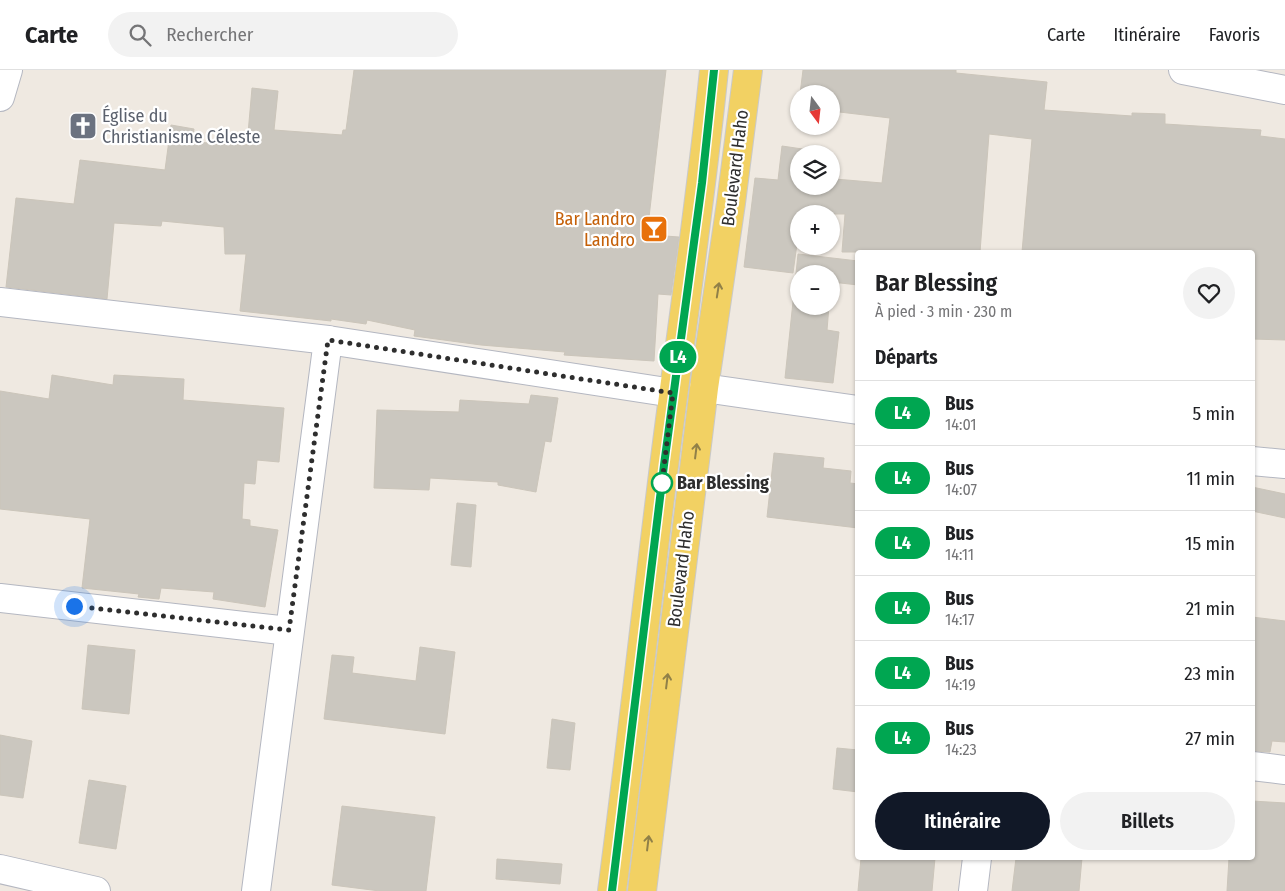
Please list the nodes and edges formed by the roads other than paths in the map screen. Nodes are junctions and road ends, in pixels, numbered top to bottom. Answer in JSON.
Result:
{"nodes":[{"id":1,"x":8,"y":70,"type":"edge"},
{"id":2,"x":714,"y":70,"type":"edge"},
{"id":3,"x":748,"y":70,"type":"edge"},
{"id":4,"x":1183,"y":70,"type":"edge"},
{"id":5,"x":1285,"y":90,"type":"edge"},
{"id":6,"x":0,"y":97,"type":"edge"},
{"id":7,"x":0,"y":302,"type":"edge"},
{"id":8,"x":328,"y":340,"type":"junction"},
{"id":9,"x":704,"y":388,"type":"junction"},
{"id":10,"x":673,"y":393,"type":"junction"},
{"id":11,"x":855,"y":410,"type":"edge"},
{"id":12,"x":1255,"y":461,"type":"edge"},
{"id":13,"x":1285,"y":464,"type":"edge"},
{"id":14,"x":0,"y":598,"type":"edge"},
{"id":15,"x":289,"y":630,"type":"junction"},
{"id":16,"x":1255,"y":766,"type":"edge"},
{"id":17,"x":1285,"y":770,"type":"edge"},
{"id":18,"x":977,"y":860,"type":"edge"},
{"id":19,"x":0,"y":869,"type":"edge"},
{"id":20,"x":96,"y":891,"type":"edge"},
{"id":21,"x":256,"y":891,"type":"edge"},
{"id":22,"x":612,"y":891,"type":"edge"},
{"id":23,"x":642,"y":891,"type":"edge"},
{"id":24,"x":973,"y":891,"type":"edge"}],
"edges":[{"from":1,"to":6,"type":"street"},
{"from":2,"to":10,"type":"main road","name":"Boulevard Haho"},
{"from":9,"to":3,"type":"main road","name":"Boulevard Haho","one_way":true},
{"from":4,"to":5,"type":"street"},
{"from":7,"to":8,"type":"street"},
{"from":8,"to":10,"type":"street"},
{"from":8,"to":15,"type":"street"},
{"from":9,"to":11,"type":"street"},
{"from":23,"to":9,"type":"main road","name":"Boulevard Haho","one_way":true},
{"from":10,"to":22,"type":"main road","name":"Boulevard Haho"},
{"from":12,"to":13,"type":"street"},
{"from":14,"to":15,"type":"street"},
{"from":15,"to":21,"type":"street"},
{"from":16,"to":17,"type":"street"},
{"from":18,"to":24,"type":"street"},
{"from":19,"to":20,"type":"street"}]}
